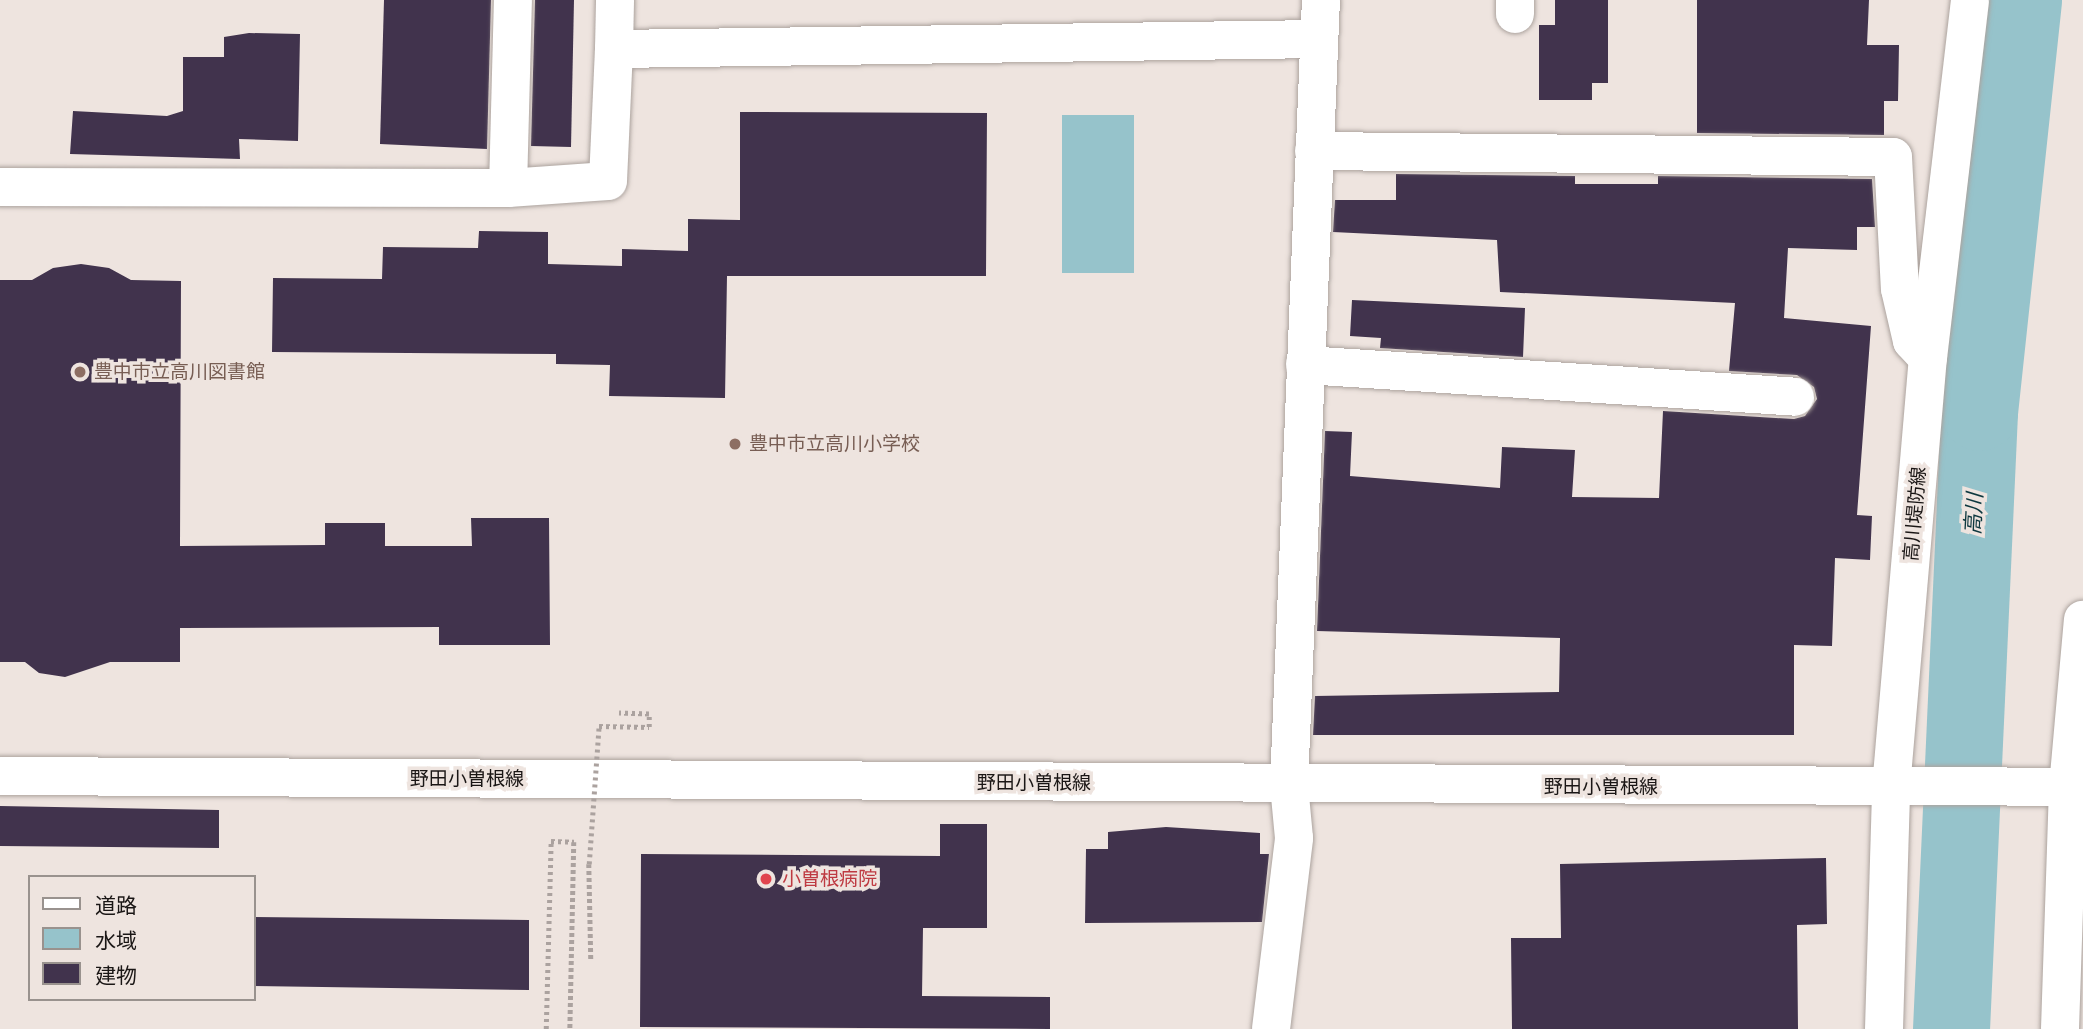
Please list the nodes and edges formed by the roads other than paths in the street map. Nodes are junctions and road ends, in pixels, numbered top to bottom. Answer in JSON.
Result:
{"nodes":[{"id":1,"x":513,"y":0,"type":"edge"},
{"id":2,"x":615,"y":0,"type":"edge"},
{"id":3,"x":1321,"y":0,"type":"edge"},
{"id":4,"x":1970,"y":0,"type":"edge"},
{"id":5,"x":1318,"y":40,"type":"junction"},
{"id":6,"x":614,"y":50,"type":"junction"},
{"id":7,"x":1314,"y":150,"type":"junction"},
{"id":8,"x":0,"y":187,"type":"edge"},
{"id":9,"x":508,"y":188,"type":"junction"},
{"id":10,"x":1928,"y":358,"type":"junction"},
{"id":11,"x":1305,"y":365,"type":"junction"},
{"id":12,"x":1795,"y":397,"type":"dead end"},
{"id":13,"x":2083,"y":620,"type":"edge"},
{"id":14,"x":0,"y":776,"type":"edge"},
{"id":15,"x":1289,"y":785,"type":"junction"},
{"id":16,"x":2076,"y":787,"type":"edge"},
{"id":17,"x":1891,"y":788,"type":"junction"},
{"id":18,"x":1270,"y":1029,"type":"edge"},
{"id":19,"x":1884,"y":1029,"type":"edge"},
{"id":20,"x":2060,"y":1029,"type":"edge"}],
"edges":[{"from":1,"to":9,"type":"street"},
{"from":2,"to":6,"type":"street"},
{"from":3,"to":5,"type":"street"},
{"from":4,"to":10,"type":"street","name":"高川堤防線"},
{"from":5,"to":6,"type":"street"},
{"from":5,"to":7,"type":"street"},
{"from":6,"to":9,"type":"street"},
{"from":7,"to":10,"type":"street"},
{"from":7,"to":11,"type":"street"},
{"from":8,"to":9,"type":"street"},
{"from":10,"to":17,"type":"street","name":"高川堤防線"},
{"from":11,"to":12,"type":"street"},
{"from":11,"to":15,"type":"street"},
{"from":13,"to":16,"type":"street"},
{"from":14,"to":15,"type":"street","name":"野田小曽根線"},
{"from":15,"to":17,"type":"street","name":"野田小曽根線"},
{"from":15,"to":18,"type":"street"},
{"from":16,"to":17,"type":"street","name":"野田小曽根線"},
{"from":16,"to":20,"type":"street"},
{"from":17,"to":19,"type":"street","name":"高川堤防線"}]}
